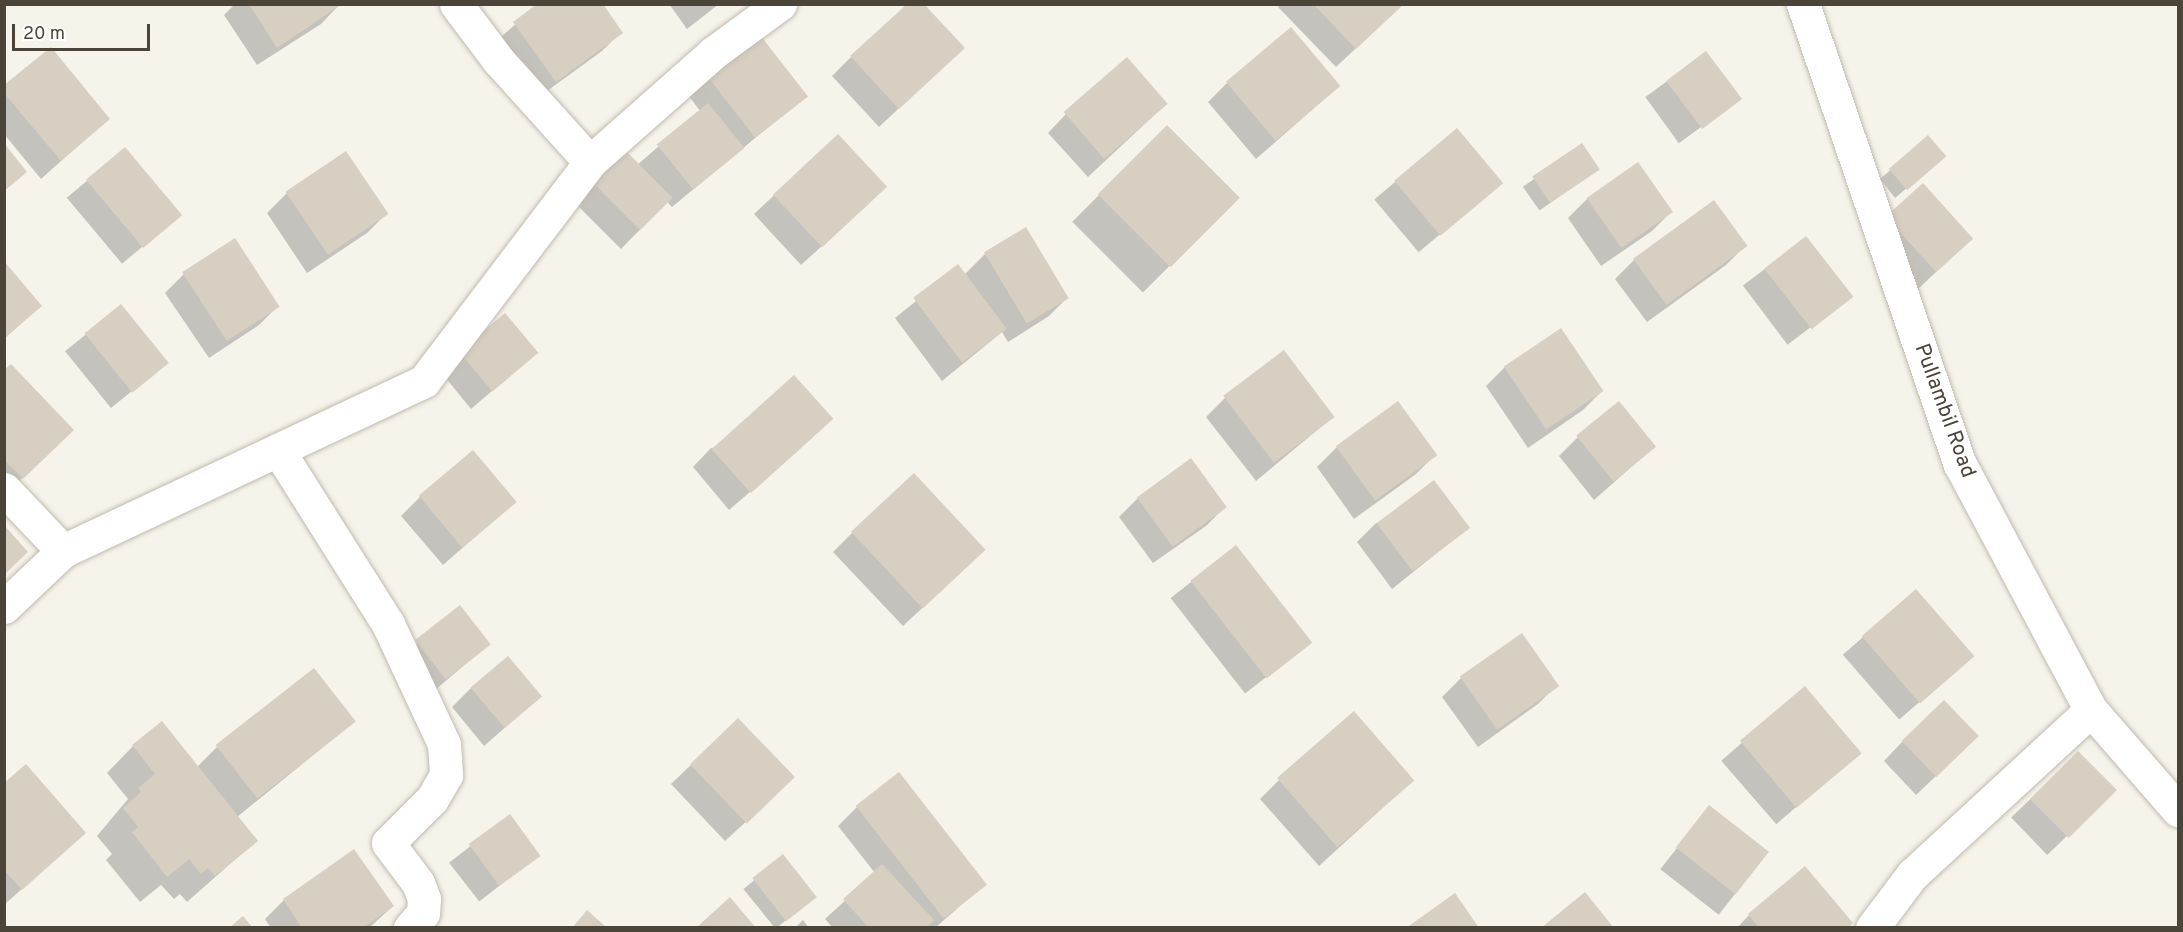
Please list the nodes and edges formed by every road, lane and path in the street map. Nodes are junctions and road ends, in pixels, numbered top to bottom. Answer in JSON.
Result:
{"nodes":[{"id":1,"x":456,"y":4,"type":"edge"},
{"id":2,"x":780,"y":4,"type":"edge"},
{"id":3,"x":1803,"y":4,"type":"edge"},
{"id":4,"x":591,"y":162,"type":"junction"},
{"id":5,"x":278,"y":450,"type":"junction"},
{"id":6,"x":4,"y":489,"type":"edge"},
{"id":7,"x":63,"y":550,"type":"junction"},
{"id":8,"x":4,"y":607,"type":"edge"},
{"id":9,"x":2091,"y":710,"type":"junction"},
{"id":10,"x":2178,"y":810,"type":"edge"},
{"id":11,"x":410,"y":927,"type":"edge"},
{"id":12,"x":1872,"y":927,"type":"edge"}],
"edges":[{"from":1,"to":4,"type":"street"},
{"from":2,"to":4,"type":"street"},
{"from":3,"to":9,"type":"street","name":"Pullambil Road"},
{"from":4,"to":5,"type":"street"},
{"from":5,"to":7,"type":"street"},
{"from":5,"to":11,"type":"street"},
{"from":6,"to":7,"type":"street"},
{"from":7,"to":8,"type":"street"},
{"from":9,"to":10,"type":"street","name":"Pullambil Road"},
{"from":9,"to":12,"type":"street"}]}
